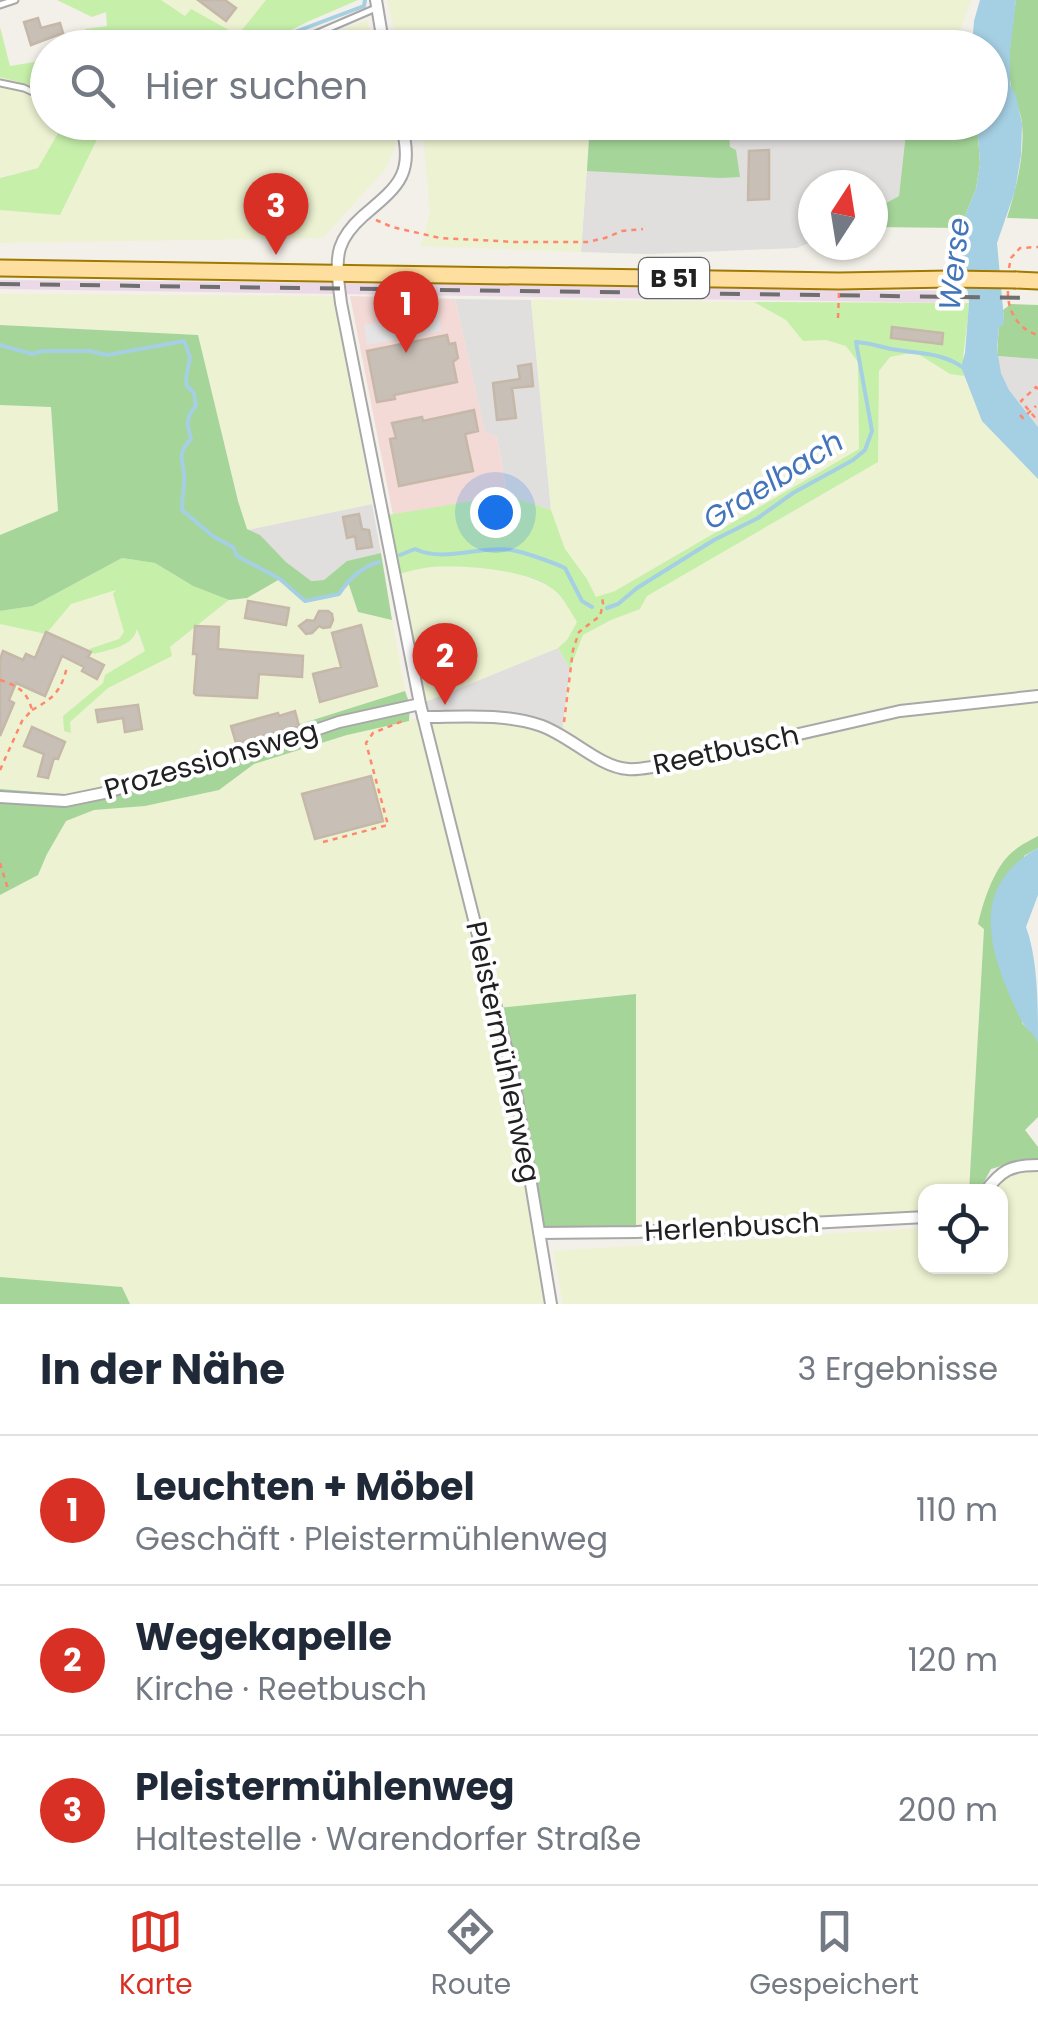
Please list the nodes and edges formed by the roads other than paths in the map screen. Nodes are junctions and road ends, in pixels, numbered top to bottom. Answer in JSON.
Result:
{"nodes":[{"id":1,"x":15,"y":0,"type":"edge"},
{"id":2,"x":376,"y":4,"type":"edge"},
{"id":3,"x":0,"y":5,"type":"edge"},
{"id":4,"x":321,"y":30,"type":"edge"},
{"id":5,"x":381,"y":30,"type":"edge"},
{"id":6,"x":0,"y":83,"type":"edge"},
{"id":7,"x":30,"y":91,"type":"edge"},
{"id":8,"x":404,"y":140,"type":"edge"},
{"id":9,"x":0,"y":268,"type":"edge"},
{"id":10,"x":338,"y":272,"type":"junction"},
{"id":11,"x":1038,"y":281,"type":"edge"},
{"id":12,"x":1038,"y":696,"type":"edge"},
{"id":13,"x":415,"y":704,"type":"junction"},
{"id":14,"x":423,"y":717,"type":"junction"},
{"id":15,"x":0,"y":797,"type":"edge"},
{"id":16,"x":1038,"y":1165,"type":"edge"},
{"id":17,"x":990,"y":1184,"type":"edge"},
{"id":18,"x":918,"y":1217,"type":"edge"},
{"id":19,"x":540,"y":1233,"type":"junction"},
{"id":20,"x":552,"y":1304,"type":"edge"}],
"edges":[{"from":1,"to":3,"type":"lane"},
{"from":2,"to":4,"type":"lane"},
{"from":2,"to":5,"type":"street"},
{"from":6,"to":7,"type":"lane"},
{"from":8,"to":10,"type":"street"},
{"from":9,"to":10,"type":"main road","number":"B 51"},
{"from":10,"to":11,"type":"main road","number":"B 51","bridge":true},
{"from":10,"to":13,"type":"street","name":"Pleistermühlenweg"},
{"from":12,"to":14,"type":"street","name":"Reetbusch"},
{"from":13,"to":14,"type":"street","name":"Pleistermühlenweg"},
{"from":13,"to":15,"type":"street","name":"Prozessionsweg"},
{"from":14,"to":19,"type":"street","name":"Pleistermühlenweg"},
{"from":16,"to":17,"type":"street"},
{"from":18,"to":19,"type":"street","name":"Herlenbusch"},
{"from":19,"to":20,"type":"street","name":"Pleistermühlenweg"}]}
